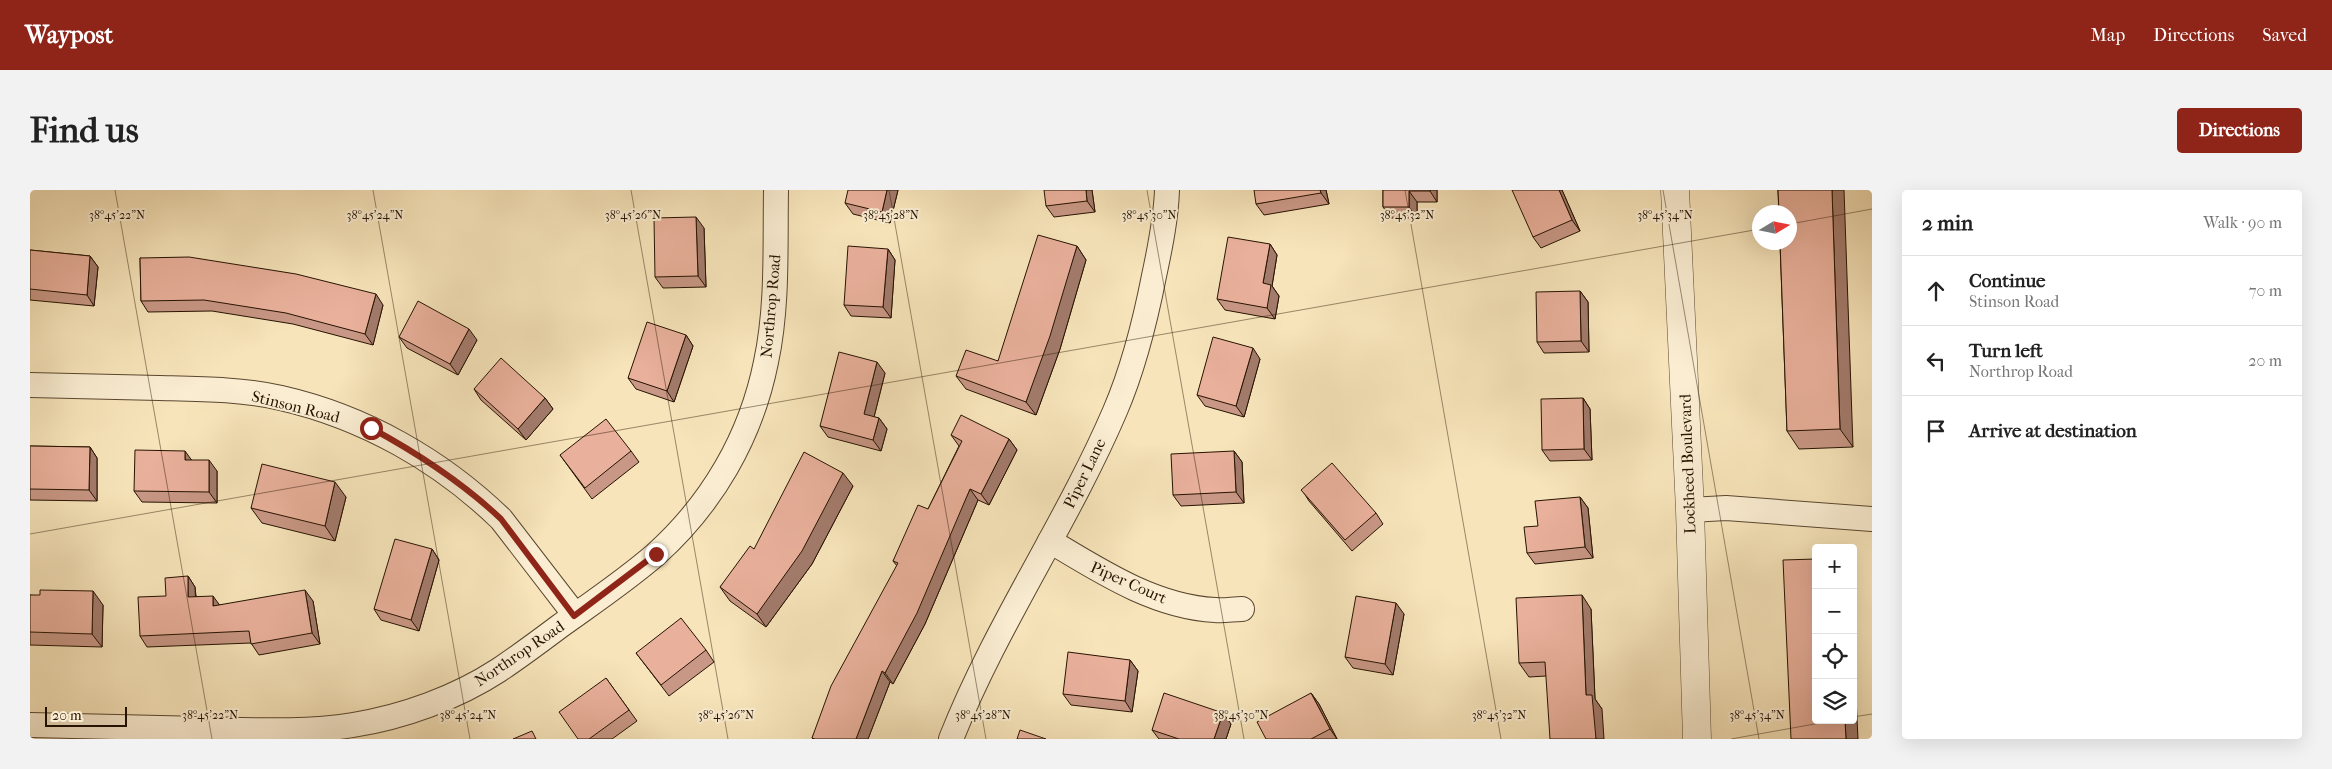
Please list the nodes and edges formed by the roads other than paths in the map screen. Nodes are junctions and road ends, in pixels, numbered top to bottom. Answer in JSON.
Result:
{"nodes":[{"id":1,"x":776,"y":190,"type":"edge"},
{"id":2,"x":1167,"y":190,"type":"edge"},
{"id":3,"x":1676,"y":190,"type":"edge"},
{"id":4,"x":30,"y":385,"type":"edge"},
{"id":5,"x":1690,"y":510,"type":"junction"},
{"id":6,"x":1872,"y":519,"type":"edge"},
{"id":7,"x":1050,"y":541,"type":"junction"},
{"id":8,"x":1242,"y":609,"type":"dead end"},
{"id":9,"x":574,"y":616,"type":"junction"},
{"id":10,"x":30,"y":725,"type":"edge"},
{"id":11,"x":950,"y":739,"type":"edge"},
{"id":12,"x":1696,"y":739,"type":"edge"}],
"edges":[{"from":1,"to":9,"type":"street","name":"Northrop Road"},
{"from":2,"to":7,"type":"street","name":"Piper Lane"},
{"from":3,"to":5,"type":"street","name":"Lockheed Boulevard"},
{"from":4,"to":9,"type":"street","name":"Stinson Road"},
{"from":5,"to":6,"type":"street"},
{"from":5,"to":12,"type":"street","name":"Lockheed Boulevard"},
{"from":7,"to":8,"type":"street","name":"Piper Court"},
{"from":7,"to":11,"type":"street","name":"Piper Lane"},
{"from":9,"to":10,"type":"street","name":"Northrop Road"}]}
